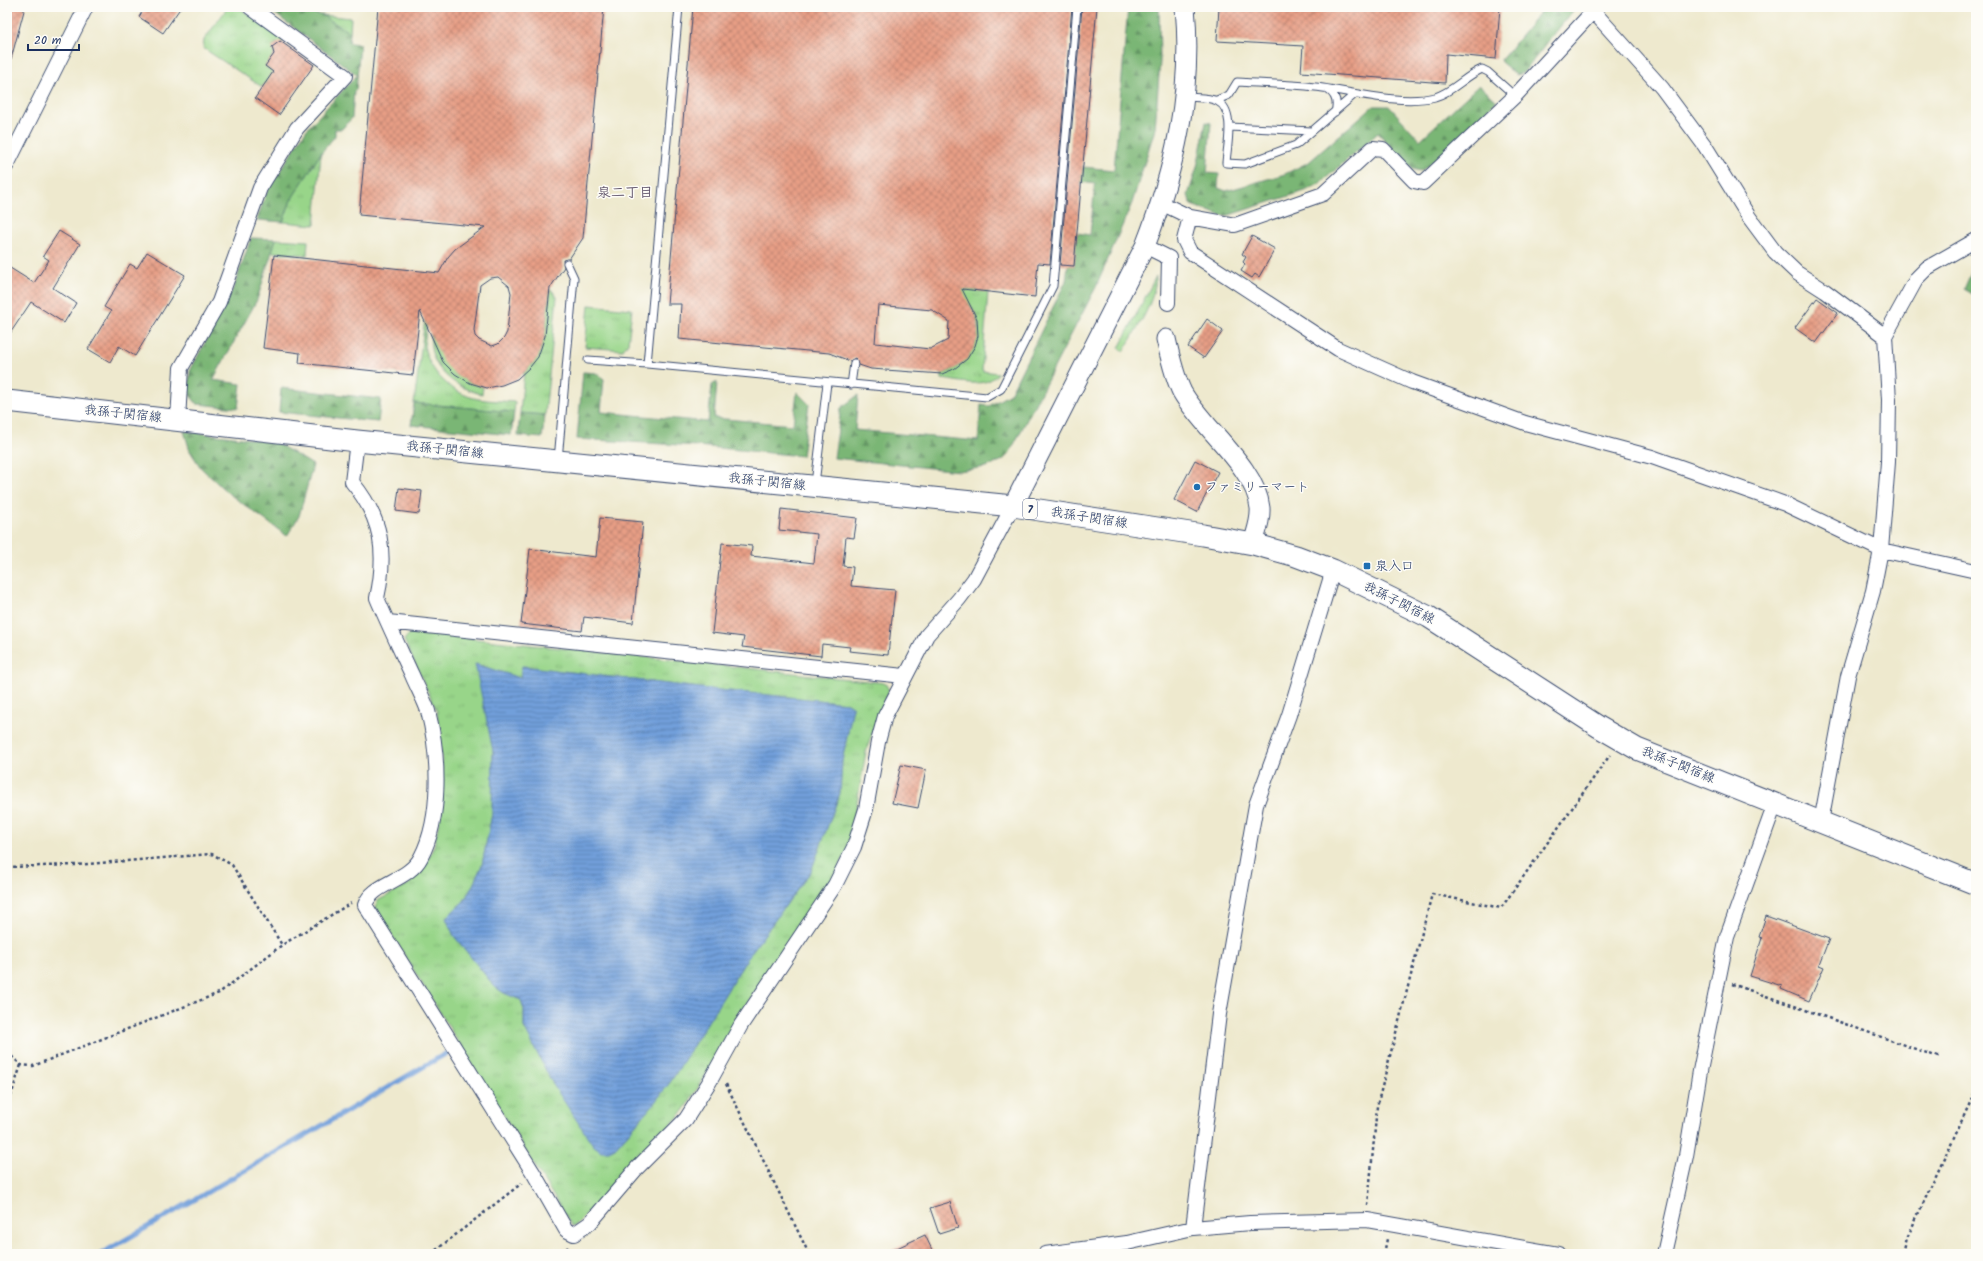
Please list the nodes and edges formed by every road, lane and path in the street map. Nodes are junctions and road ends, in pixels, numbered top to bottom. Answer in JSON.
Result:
{"nodes":[{"id":1,"x":86,"y":7,"type":"edge"},
{"id":2,"x":250,"y":7,"type":"edge"},
{"id":3,"x":679,"y":7,"type":"edge"},
{"id":4,"x":1077,"y":7,"type":"edge"},
{"id":5,"x":1185,"y":7,"type":"edge"},
{"id":6,"x":1594,"y":8,"type":"edge"},
{"id":7,"x":1328,"y":89,"type":"junction"},
{"id":8,"x":1355,"y":94,"type":"junction"},
{"id":9,"x":1515,"y":96,"type":"junction"},
{"id":10,"x":1184,"y":97,"type":"junction"},
{"id":11,"x":1217,"y":100,"type":"junction"},
{"id":12,"x":1334,"y":112,"type":"junction"},
{"id":13,"x":1229,"y":127,"type":"junction"},
{"id":14,"x":1312,"y":131,"type":"junction"},
{"id":15,"x":7,"y":165,"type":"edge"},
{"id":16,"x":1162,"y":203,"type":"junction"},
{"id":17,"x":1190,"y":217,"type":"junction"},
{"id":18,"x":1976,"y":240,"type":"edge"},
{"id":19,"x":1145,"y":246,"type":"junction"},
{"id":20,"x":567,"y":263,"type":"dead end"},
{"id":21,"x":1168,"y":303,"type":"dead end"},
{"id":22,"x":1885,"y":336,"type":"junction"},
{"id":23,"x":1166,"y":339,"type":"dead end"},
{"id":24,"x":588,"y":360,"type":"dead end"},
{"id":25,"x":854,"y":363,"type":"dead end"},
{"id":26,"x":647,"y":364,"type":"junction"},
{"id":27,"x":827,"y":383,"type":"junction"},
{"id":28,"x":851,"y":385,"type":"junction"},
{"id":29,"x":7,"y":401,"type":"edge"},
{"id":30,"x":178,"y":420,"type":"junction"},
{"id":31,"x":357,"y":441,"type":"junction"},
{"id":32,"x":558,"y":462,"type":"junction"},
{"id":33,"x":815,"y":487,"type":"junction"},
{"id":34,"x":1013,"y":506,"type":"junction"},
{"id":35,"x":1253,"y":544,"type":"junction"},
{"id":36,"x":1881,"y":550,"type":"junction"},
{"id":37,"x":1332,"y":570,"type":"junction"},
{"id":38,"x":1976,"y":571,"type":"edge"},
{"id":39,"x":388,"y":622,"type":"junction"},
{"id":40,"x":904,"y":676,"type":"junction"},
{"id":41,"x":1621,"y":740,"type":"junction"},
{"id":42,"x":1775,"y":804,"type":"junction"},
{"id":43,"x":1820,"y":822,"type":"junction"},
{"id":44,"x":7,"y":867,"type":"edge"},
{"id":45,"x":1976,"y":884,"type":"edge"},
{"id":46,"x":367,"y":900,"type":"junction"},
{"id":47,"x":282,"y":945,"type":"junction"},
{"id":48,"x":1718,"y":979,"type":"junction"},
{"id":49,"x":7,"y":1052,"type":"edge"},
{"id":50,"x":1940,"y":1058,"type":"dead end"},
{"id":51,"x":21,"y":1065,"type":"junction"},
{"id":52,"x":718,"y":1067,"type":"junction"},
{"id":53,"x":1976,"y":1090,"type":"edge"},
{"id":54,"x":7,"y":1108,"type":"edge"},
{"id":55,"x":534,"y":1174,"type":"junction"},
{"id":56,"x":1367,"y":1220,"type":"junction"},
{"id":57,"x":1193,"y":1228,"type":"junction"},
{"id":58,"x":430,"y":1254,"type":"edge"},
{"id":59,"x":809,"y":1254,"type":"edge"},
{"id":60,"x":1044,"y":1254,"type":"edge"},
{"id":61,"x":1558,"y":1254,"type":"edge"},
{"id":62,"x":1664,"y":1254,"type":"edge"},
{"id":63,"x":1903,"y":1254,"type":"edge"}],
"edges":[{"from":1,"to":15,"type":"street"},
{"from":2,"to":30,"type":"street"},
{"from":3,"to":26,"type":"lane"},
{"from":4,"to":28,"type":"lane"},
{"from":5,"to":10,"type":"street"},
{"from":6,"to":9,"type":"street"},
{"from":6,"to":22,"type":"street"},
{"from":7,"to":8,"type":"lane"},
{"from":7,"to":11,"type":"lane"},
{"from":7,"to":12,"type":"lane"},
{"from":8,"to":9,"type":"lane"},
{"from":8,"to":12,"type":"lane"},
{"from":9,"to":17,"type":"street"},
{"from":10,"to":11,"type":"lane"},
{"from":10,"to":16,"type":"street"},
{"from":11,"to":13,"type":"lane"},
{"from":12,"to":14,"type":"lane"},
{"from":13,"to":14,"type":"lane"},
{"from":13,"to":14,"type":"lane"},
{"from":16,"to":17,"type":"street"},
{"from":16,"to":19,"type":"street"},
{"from":17,"to":36,"type":"street"},
{"from":18,"to":22,"type":"street"},
{"from":19,"to":21,"type":"street"},
{"from":19,"to":34,"type":"street"},
{"from":20,"to":32,"type":"lane"},
{"from":22,"to":36,"type":"street"},
{"from":23,"to":35,"type":"street"},
{"from":24,"to":26,"type":"lane"},
{"from":25,"to":28,"type":"lane"},
{"from":26,"to":27,"type":"lane"},
{"from":27,"to":28,"type":"lane"},
{"from":27,"to":33,"type":"lane"},
{"from":29,"to":30,"type":"main road","name":"我孫子関宿線","number":"7"},
{"from":30,"to":31,"type":"main road","name":"我孫子関宿線","number":"7"},
{"from":31,"to":32,"type":"main road","name":"我孫子関宿線","number":"7"},
{"from":31,"to":39,"type":"street"},
{"from":32,"to":33,"type":"main road","name":"我孫子関宿線","number":"7"},
{"from":33,"to":34,"type":"main road","name":"我孫子関宿線","number":"7"},
{"from":34,"to":35,"type":"main road","name":"我孫子関宿線","number":"7"},
{"from":34,"to":40,"type":"street"},
{"from":35,"to":37,"type":"main road","name":"我孫子関宿線","number":"7"},
{"from":36,"to":38,"type":"street"},
{"from":36,"to":43,"type":"street"},
{"from":37,"to":41,"type":"main road","name":"我孫子関宿線","number":"7"},
{"from":37,"to":57,"type":"street"},
{"from":39,"to":40,"type":"street"},
{"from":39,"to":46,"type":"street"},
{"from":40,"to":52,"type":"street"},
{"from":41,"to":42,"type":"main road","name":"我孫子関宿線","number":"7"},
{"from":41,"to":56,"type":"path"},
{"from":42,"to":43,"type":"main road","name":"我孫子関宿線","number":"7"},
{"from":42,"to":48,"type":"street"},
{"from":43,"to":45,"type":"main road","name":"我孫子関宿線","number":"7"},
{"from":44,"to":47,"type":"path"},
{"from":46,"to":47,"type":"path"},
{"from":46,"to":55,"type":"street"},
{"from":47,"to":51,"type":"path"},
{"from":48,"to":50,"type":"path"},
{"from":48,"to":62,"type":"street"},
{"from":49,"to":51,"type":"path"},
{"from":51,"to":54,"type":"path"},
{"from":52,"to":55,"type":"street"},
{"from":52,"to":59,"type":"path"},
{"from":53,"to":63,"type":"path"},
{"from":55,"to":58,"type":"path"},
{"from":56,"to":57,"type":"street"},
{"from":56,"to":61,"type":"street"},
{"from":57,"to":60,"type":"street"}]}
